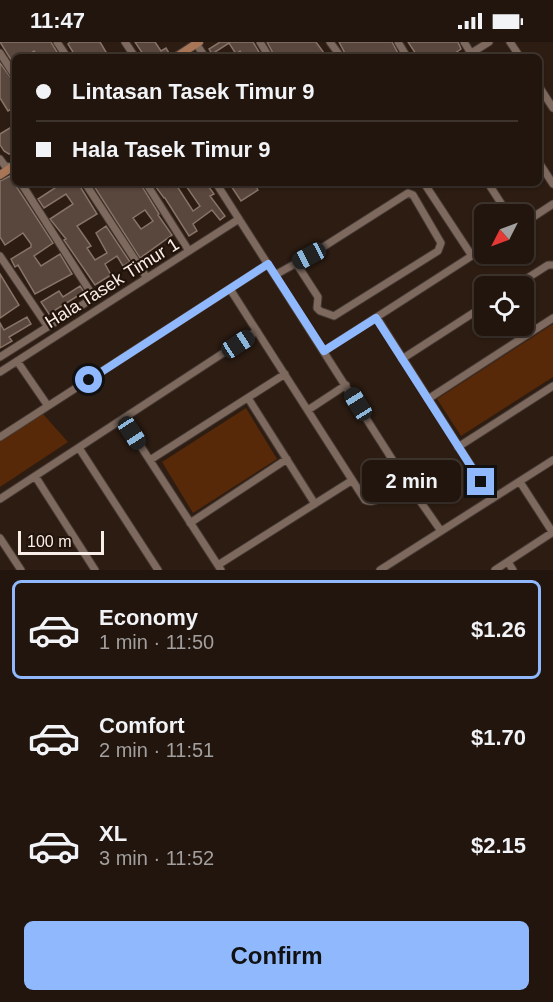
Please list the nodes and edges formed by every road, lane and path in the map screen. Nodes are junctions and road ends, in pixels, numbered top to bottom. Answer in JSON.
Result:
{"nodes":[{"id":1,"x":489,"y":42,"type":"edge"},
{"id":2,"x":199,"y":43,"type":"edge"},
{"id":3,"x":0,"y":53,"type":"edge"},
{"id":4,"x":181,"y":54,"type":"edge"},
{"id":5,"x":186,"y":54,"type":"edge"},
{"id":6,"x":473,"y":54,"type":"edge"},
{"id":7,"x":12,"y":71,"type":"edge"},
{"id":8,"x":542,"y":91,"type":"edge"},
{"id":9,"x":553,"y":108,"type":"edge"},
{"id":10,"x":542,"y":167,"type":"edge"},
{"id":11,"x":553,"y":184,"type":"edge"},
{"id":12,"x":23,"y":186,"type":"edge"},
{"id":13,"x":87,"y":186,"type":"edge"},
{"id":14,"x":148,"y":186,"type":"edge"},
{"id":15,"x":218,"y":186,"type":"edge"},
{"id":16,"x":426,"y":186,"type":"edge"},
{"id":17,"x":490,"y":186,"type":"edge"},
{"id":18,"x":502,"y":204,"type":"edge"},
{"id":19,"x":553,"y":204,"type":"edge"},
{"id":20,"x":534,"y":216,"type":"edge"},
{"id":21,"x":239,"y":219,"type":"junction"},
{"id":22,"x":189,"y":251,"type":"junction"},
{"id":23,"x":0,"y":256,"type":"edge"},
{"id":24,"x":472,"y":256,"type":"joint"},
{"id":25,"x":296,"y":263,"type":"junction"},
{"id":26,"x":268,"y":264,"type":"junction"},
{"id":27,"x":553,"y":265,"type":"edge"},
{"id":28,"x":275,"y":275,"type":"junction"},
{"id":29,"x":531,"y":276,"type":"edge"},
{"id":30,"x":147,"y":278,"type":"junction"},
{"id":31,"x":230,"y":289,"type":"junction"},
{"id":32,"x":474,"y":312,"type":"edge"},
{"id":33,"x":376,"y":318,"type":"junction"},
{"id":34,"x":553,"y":318,"type":"edge"},
{"id":35,"x":48,"y":327,"type":"junction"},
{"id":36,"x":257,"y":331,"type":"junction"},
{"id":37,"x":324,"y":351,"type":"junction"},
{"id":38,"x":0,"y":357,"type":"edge"},
{"id":39,"x":402,"y":359,"type":"junction"},
{"id":40,"x":17,"y":361,"type":"junction"},
{"id":41,"x":0,"y":372,"type":"edge"},
{"id":42,"x":285,"y":374,"type":"junction"},
{"id":43,"x":346,"y":385,"type":"junction"},
{"id":44,"x":553,"y":386,"type":"edge"},
{"id":45,"x":248,"y":398,"type":"junction"},
{"id":46,"x":428,"y":399,"type":"junction"},
{"id":47,"x":48,"y":406,"type":"junction"},
{"id":48,"x":308,"y":410,"type":"junction"},
{"id":49,"x":123,"y":419,"type":"junction"},
{"id":50,"x":0,"y":437,"type":"edge"},
{"id":51,"x":458,"y":447,"type":"junction"},
{"id":52,"x":79,"y":448,"type":"junction"},
{"id":53,"x":287,"y":459,"type":"junction"},
{"id":54,"x":150,"y":460,"type":"junction"},
{"id":55,"x":553,"y":460,"type":"edge"},
{"id":56,"x":35,"y":476,"type":"junction"},
{"id":57,"x":406,"y":481,"type":"junction"},
{"id":58,"x":351,"y":482,"type":"junction"},
{"id":59,"x":520,"y":482,"type":"junction"},
{"id":60,"x":0,"y":499,"type":"edge"},
{"id":61,"x":492,"y":499,"type":"junction"},
{"id":62,"x":315,"y":504,"type":"junction"},
{"id":63,"x":190,"y":523,"type":"junction"},
{"id":64,"x":441,"y":531,"type":"junction"},
{"id":65,"x":553,"y":532,"type":"edge"},
{"id":66,"x":0,"y":538,"type":"edge"},
{"id":67,"x":508,"y":562,"type":"junction"},
{"id":68,"x":219,"y":568,"type":"edge"},
{"id":69,"x":21,"y":570,"type":"edge"},
{"id":70,"x":95,"y":570,"type":"edge"},
{"id":71,"x":158,"y":570,"type":"edge"},
{"id":72,"x":380,"y":570,"type":"edge"},
{"id":73,"x":495,"y":570,"type":"edge"},
{"id":74,"x":513,"y":570,"type":"edge"}],
"edges":[{"from":1,"to":6,"type":"street"},
{"from":2,"to":4,"type":"main road"},
{"from":2,"to":5,"type":"main road"},
{"from":3,"to":7,"type":"street"},
{"from":8,"to":9,"type":"street"},
{"from":10,"to":11,"type":"street"},
{"from":12,"to":35,"type":"street"},
{"from":13,"to":30,"type":"street"},
{"from":14,"to":22,"type":"street"},
{"from":15,"to":21,"type":"street"},
{"from":16,"to":24,"type":"street"},
{"from":17,"to":18,"type":"street"},
{"from":19,"to":20,"type":"street"},
{"from":21,"to":22,"type":"street","name":"Hala Tasek Timur 1"},
{"from":21,"to":26,"type":"street"},
{"from":22,"to":30,"type":"street","name":"Hala Tasek Timur 1"},
{"from":23,"to":35,"type":"street"},
{"from":24,"to":33,"type":"street"},
{"from":25,"to":25,"type":"street"},
{"from":25,"to":28,"type":"street"},
{"from":26,"to":28,"type":"street"},
{"from":26,"to":31,"type":"street"},
{"from":27,"to":29,"type":"street"},
{"from":28,"to":37,"type":"street"},
{"from":30,"to":40,"type":"street","name":"Hala Tasek Timur 1"},
{"from":31,"to":36,"type":"street"},
{"from":31,"to":47,"type":"street"},
{"from":32,"to":39,"type":"street"},
{"from":33,"to":37,"type":"street"},
{"from":33,"to":39,"type":"street"},
{"from":34,"to":46,"type":"street"},
{"from":35,"to":38,"type":"street"},
{"from":36,"to":42,"type":"street"},
{"from":36,"to":49,"type":"street"},
{"from":37,"to":43,"type":"street"},
{"from":39,"to":46,"type":"street"},
{"from":40,"to":41,"type":"street","name":"Hala Tasek Timur 1"},
{"from":40,"to":47,"type":"street"},
{"from":42,"to":45,"type":"street"},
{"from":42,"to":48,"type":"street"},
{"from":43,"to":48,"type":"street"},
{"from":43,"to":57,"type":"street"},
{"from":44,"to":51,"type":"street"},
{"from":45,"to":53,"type":"street"},
{"from":45,"to":54,"type":"street"},
{"from":46,"to":51,"type":"street"},
{"from":47,"to":50,"type":"street"},
{"from":48,"to":58,"type":"street"},
{"from":49,"to":52,"type":"street"},
{"from":49,"to":54,"type":"street"},
{"from":51,"to":61,"type":"street"},
{"from":52,"to":56,"type":"street"},
{"from":52,"to":71,"type":"street"},
{"from":53,"to":62,"type":"street"},
{"from":53,"to":63,"type":"street"},
{"from":54,"to":63,"type":"street"},
{"from":55,"to":59,"type":"street"},
{"from":56,"to":60,"type":"street"},
{"from":56,"to":70,"type":"street"},
{"from":57,"to":58,"type":"street"},
{"from":57,"to":64,"type":"street"},
{"from":58,"to":62,"type":"street"},
{"from":59,"to":61,"type":"street"},
{"from":59,"to":65,"type":"street"},
{"from":61,"to":64,"type":"street"},
{"from":62,"to":68,"type":"street"},
{"from":63,"to":68,"type":"street"},
{"from":64,"to":72,"type":"street"},
{"from":65,"to":67,"type":"street"},
{"from":66,"to":69,"type":"street"},
{"from":67,"to":73,"type":"street"},
{"from":67,"to":74,"type":"street"}]}
